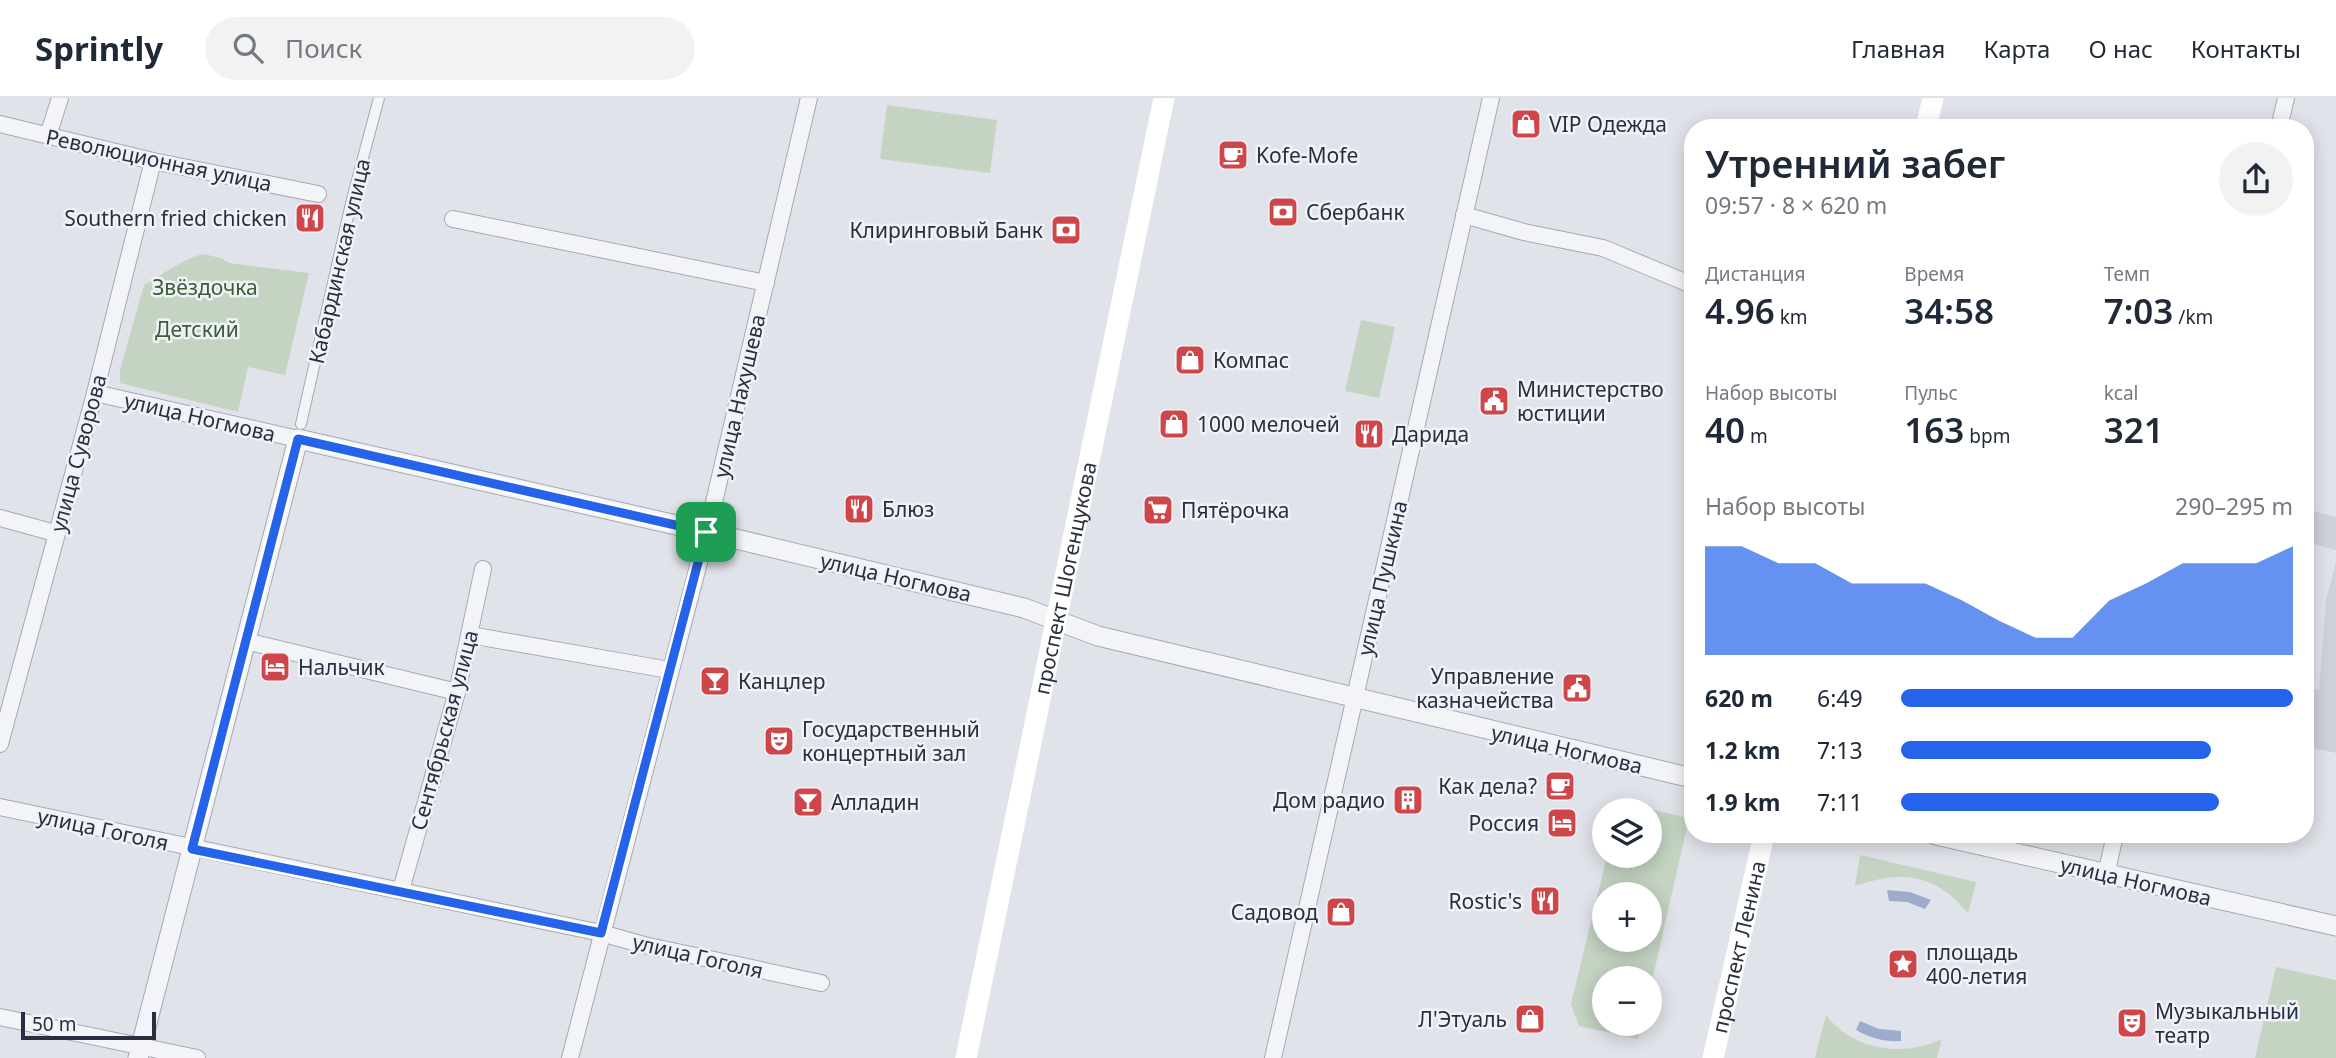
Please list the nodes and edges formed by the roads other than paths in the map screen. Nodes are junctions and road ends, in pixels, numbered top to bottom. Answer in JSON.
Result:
{"nodes":[{"id":1,"x":60,"y":98,"type":"edge"},
{"id":2,"x":379,"y":98,"type":"edge"},
{"id":3,"x":1164,"y":98,"type":"edge"},
{"id":4,"x":1491,"y":98,"type":"edge"},
{"id":5,"x":1933,"y":98,"type":"edge"},
{"id":6,"x":804,"y":99,"type":"edge"},
{"id":7,"x":2284,"y":99,"type":"edge"},
{"id":8,"x":1928,"y":119,"type":"edge"},
{"id":9,"x":2281,"y":119,"type":"edge"},
{"id":10,"x":0,"y":124,"type":"edge"},
{"id":11,"x":48,"y":136,"type":"junction"},
{"id":12,"x":153,"y":161,"type":"junction"},
{"id":13,"x":318,"y":194,"type":"dead end"},
{"id":14,"x":1464,"y":215,"type":"junction"},
{"id":15,"x":453,"y":219,"type":"dead end"},
{"id":16,"x":1684,"y":282,"type":"edge"},
{"id":17,"x":766,"y":284,"type":"junction"},
{"id":18,"x":94,"y":393,"type":"junction"},
{"id":19,"x":299,"y":432,"type":"junction"},
{"id":20,"x":0,"y":518,"type":"edge"},
{"id":21,"x":706,"y":532,"type":"junction"},
{"id":22,"x":55,"y":533,"type":"junction"},
{"id":23,"x":482,"y":569,"type":"dead end"},
{"id":24,"x":1057,"y":620,"type":"junction"},
{"id":25,"x":470,"y":635,"type":"junction"},
{"id":26,"x":246,"y":641,"type":"junction"},
{"id":27,"x":669,"y":670,"type":"junction"},
{"id":28,"x":457,"y":692,"type":"junction"},
{"id":29,"x":1354,"y":699,"type":"junction"},
{"id":30,"x":0,"y":744,"type":"edge"},
{"id":31,"x":1684,"y":776,"type":"edge"},
{"id":32,"x":0,"y":807,"type":"edge"},
{"id":33,"x":1762,"y":843,"type":"edge"},
{"id":34,"x":1970,"y":843,"type":"edge"},
{"id":35,"x":2113,"y":843,"type":"edge"},
{"id":36,"x":192,"y":849,"type":"junction"},
{"id":37,"x":2106,"y":875,"type":"junction"},
{"id":38,"x":401,"y":890,"type":"junction"},
{"id":39,"x":2336,"y":926,"type":"edge"},
{"id":40,"x":601,"y":933,"type":"junction"},
{"id":41,"x":821,"y":984,"type":"dead end"},
{"id":42,"x":0,"y":1017,"type":"edge"},
{"id":43,"x":139,"y":1052,"type":"edge"},
{"id":44,"x":197,"y":1058,"type":"edge"},
{"id":45,"x":570,"y":1058,"type":"edge"},
{"id":46,"x":966,"y":1058,"type":"edge"},
{"id":47,"x":1273,"y":1058,"type":"edge"},
{"id":48,"x":1713,"y":1058,"type":"edge"}],
"edges":[{"from":1,"to":11,"type":"street"},
{"from":2,"to":19,"type":"street","name":"Кабардинская улица"},
{"from":3,"to":24,"type":"main road","name":"проспект Шогенцукова"},
{"from":4,"to":14,"type":"street","name":"улица Пушкина"},
{"from":5,"to":8,"type":"main road"},
{"from":6,"to":17,"type":"street","name":"улица Нахушева"},
{"from":7,"to":9,"type":"street"},
{"from":10,"to":11,"type":"street","name":"Революционная улица"},
{"from":11,"to":12,"type":"street","name":"Революционная улица"},
{"from":12,"to":13,"type":"street","name":"Революционная улица"},
{"from":12,"to":18,"type":"street","name":"улица Суворова"},
{"from":14,"to":16,"type":"street"},
{"from":14,"to":29,"type":"street","name":"улица Пушкина"},
{"from":15,"to":17,"type":"street"},
{"from":17,"to":21,"type":"street","name":"улица Нахушева"},
{"from":18,"to":19,"type":"street","name":"улица Ногмова"},
{"from":18,"to":22,"type":"street","name":"улица Суворова"},
{"from":19,"to":21,"type":"street","name":"улица Ногмова"},
{"from":19,"to":26,"type":"street","name":"Кабардинская улица"},
{"from":20,"to":22,"type":"street"},
{"from":21,"to":24,"type":"street","name":"улица Ногмова"},
{"from":21,"to":27,"type":"street","name":"улица Нахушева"},
{"from":22,"to":30,"type":"street","name":"улица Суворова"},
{"from":23,"to":25,"type":"street","name":"Сентябрьская улица"},
{"from":24,"to":29,"type":"street","name":"улица Ногмова"},
{"from":24,"to":46,"type":"main road","name":"проспект Шогенцукова"},
{"from":25,"to":27,"type":"street"},
{"from":25,"to":28,"type":"street","name":"Сентябрьская улица"},
{"from":26,"to":28,"type":"street"},
{"from":26,"to":36,"type":"street","name":"Кабардинская улица"},
{"from":27,"to":40,"type":"street","name":"улица Нахушева"},
{"from":28,"to":38,"type":"street","name":"Сентябрьская улица"},
{"from":29,"to":31,"type":"street","name":"улица Ногмова"},
{"from":29,"to":47,"type":"street","name":"улица Пушкина"},
{"from":32,"to":36,"type":"street","name":"улица Гоголя"},
{"from":33,"to":48,"type":"main road","name":"проспект Ленина"},
{"from":34,"to":37,"type":"street","name":"улица Ногмова"},
{"from":35,"to":37,"type":"street"},
{"from":36,"to":38,"type":"street","name":"улица Гоголя"},
{"from":36,"to":43,"type":"street","name":"Кабардинская улица"},
{"from":37,"to":39,"type":"street","name":"улица Ногмова"},
{"from":38,"to":40,"type":"street","name":"улица Гоголя"},
{"from":40,"to":41,"type":"street","name":"улица Гоголя"},
{"from":40,"to":45,"type":"street","name":"улица Нахушева"},
{"from":42,"to":43,"type":"street"},
{"from":43,"to":44,"type":"street"}]}
